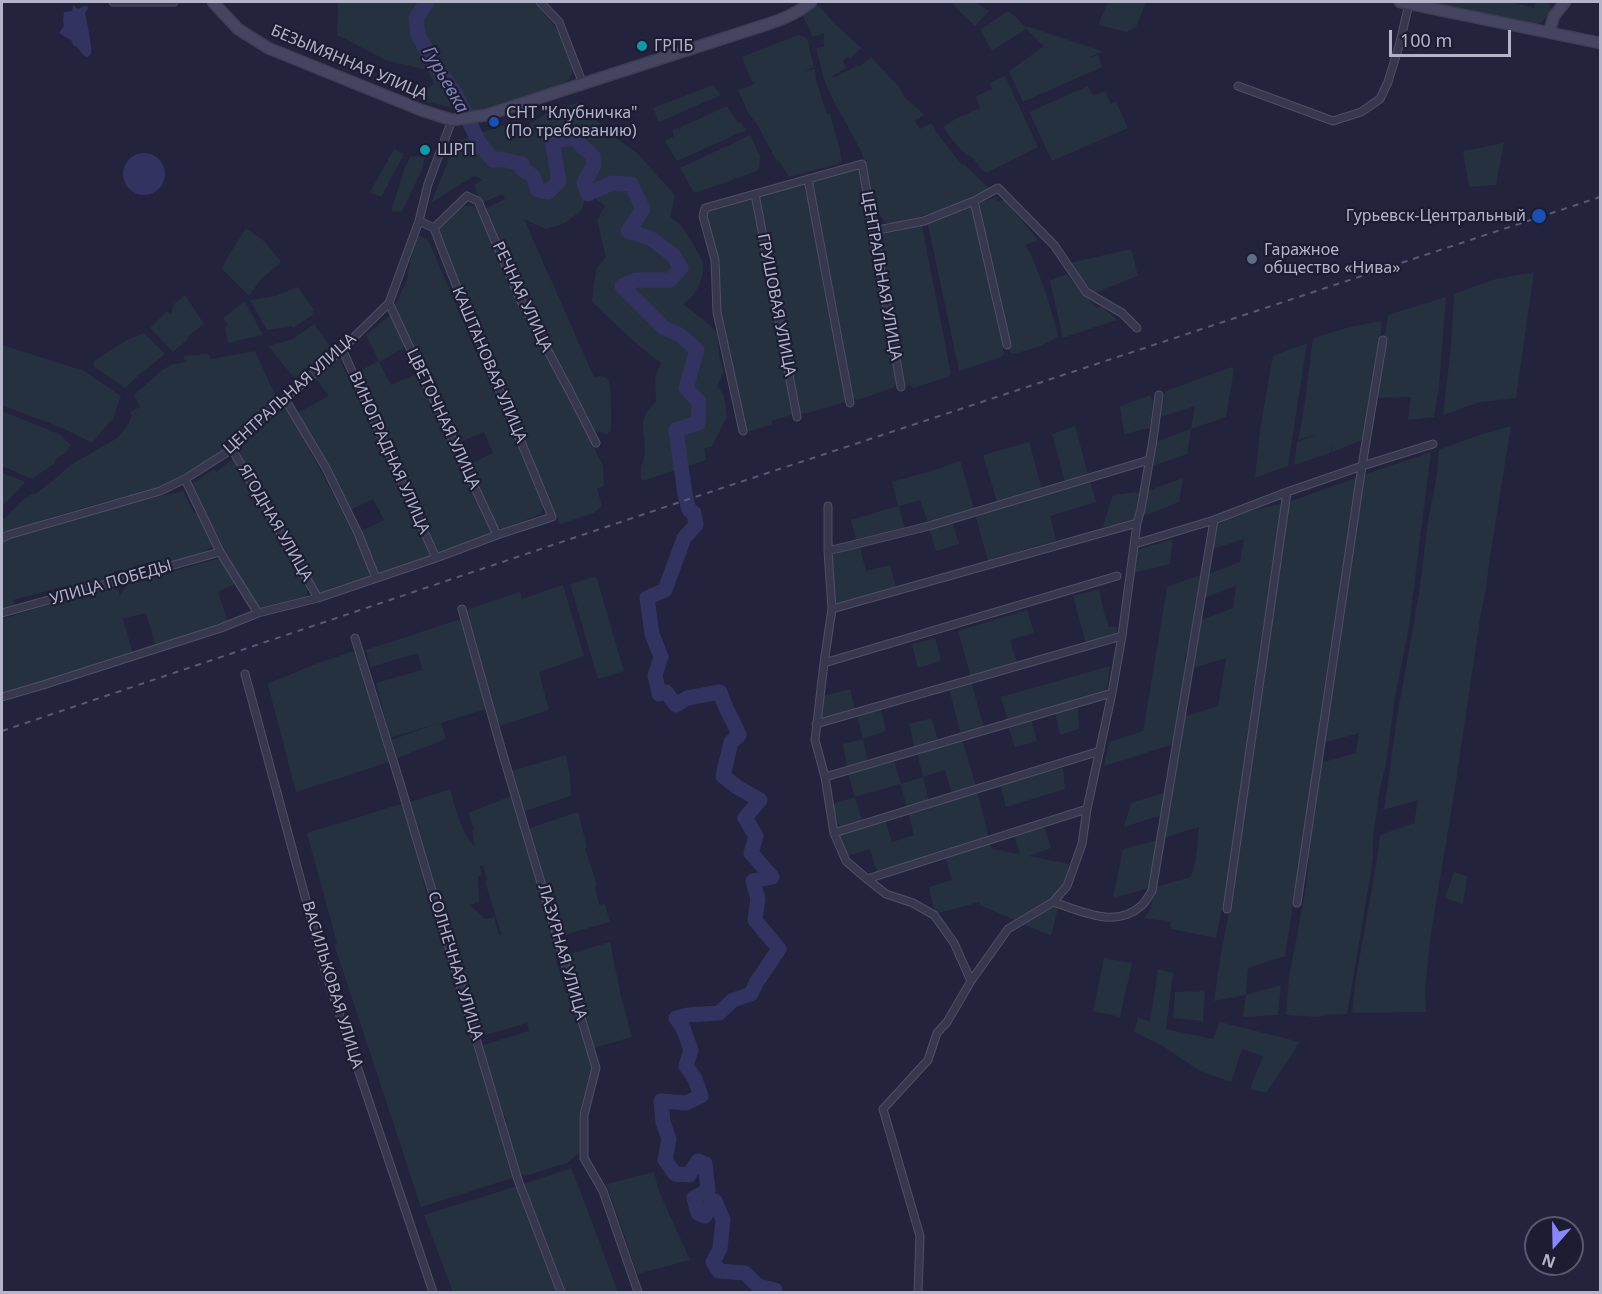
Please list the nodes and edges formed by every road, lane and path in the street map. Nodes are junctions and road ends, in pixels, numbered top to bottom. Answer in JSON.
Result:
{"nodes":[{"id":1,"x":113,"y":2,"type":"edge"},
{"id":2,"x":174,"y":2,"type":"edge"},
{"id":3,"x":213,"y":2,"type":"edge"},
{"id":4,"x":540,"y":2,"type":"edge"},
{"id":5,"x":811,"y":2,"type":"edge"},
{"id":6,"x":1565,"y":2,"type":"edge"},
{"id":7,"x":1405,"y":3,"type":"edge"},
{"id":8,"x":1548,"y":32,"type":"junction"},
{"id":9,"x":1600,"y":43,"type":"edge"},
{"id":10,"x":583,"y":84,"type":"junction"},
{"id":11,"x":1238,"y":86,"type":"dead end"},
{"id":12,"x":452,"y":120,"type":"junction"},
{"id":13,"x":808,"y":179,"type":"junction"},
{"id":14,"x":755,"y":194,"type":"junction"},
{"id":15,"x":974,"y":201,"type":"junction"},
{"id":16,"x":419,"y":221,"type":"junction"},
{"id":17,"x":434,"y":228,"type":"junction"},
{"id":18,"x":873,"y":231,"type":"junction"},
{"id":19,"x":389,"y":303,"type":"junction"},
{"id":20,"x":1137,"y":328,"type":"dead end"},
{"id":21,"x":1383,"y":340,"type":"dead end"},
{"id":22,"x":1007,"y":345,"type":"dead end"},
{"id":23,"x":342,"y":349,"type":"junction"},
{"id":24,"x":901,"y":387,"type":"dead end"},
{"id":25,"x":1158,"y":395,"type":"dead end"},
{"id":26,"x":285,"y":399,"type":"junction"},
{"id":27,"x":850,"y":403,"type":"dead end"},
{"id":28,"x":797,"y":417,"type":"dead end"},
{"id":29,"x":743,"y":431,"type":"dead end"},
{"id":30,"x":596,"y":443,"type":"dead end"},
{"id":31,"x":1433,"y":444,"type":"dead end"},
{"id":32,"x":232,"y":449,"type":"junction"},
{"id":33,"x":1149,"y":460,"type":"junction"},
{"id":34,"x":1362,"y":466,"type":"junction"},
{"id":35,"x":185,"y":479,"type":"junction"},
{"id":36,"x":1287,"y":492,"type":"junction"},
{"id":37,"x":828,"y":506,"type":"dead end"},
{"id":38,"x":1214,"y":520,"type":"junction"},
{"id":39,"x":1137,"y":523,"type":"junction"},
{"id":40,"x":496,"y":535,"type":"junction"},
{"id":41,"x":2,"y":538,"type":"edge"},
{"id":42,"x":1135,"y":543,"type":"junction"},
{"id":43,"x":828,"y":551,"type":"junction"},
{"id":44,"x":220,"y":552,"type":"junction"},
{"id":45,"x":436,"y":558,"type":"junction"},
{"id":46,"x":1118,"y":576,"type":"dead end"},
{"id":47,"x":375,"y":578,"type":"junction"},
{"id":48,"x":318,"y":598,"type":"junction"},
{"id":49,"x":462,"y":609,"type":"dead end"},
{"id":50,"x":832,"y":609,"type":"junction"},
{"id":51,"x":2,"y":613,"type":"edge"},
{"id":52,"x":258,"y":613,"type":"junction"},
{"id":53,"x":1122,"y":636,"type":"junction"},
{"id":54,"x":355,"y":638,"type":"dead end"},
{"id":55,"x":824,"y":663,"type":"junction"},
{"id":56,"x":245,"y":674,"type":"dead end"},
{"id":57,"x":1112,"y":693,"type":"junction"},
{"id":58,"x":2,"y":697,"type":"edge"},
{"id":59,"x":816,"y":724,"type":"junction"},
{"id":60,"x":1100,"y":751,"type":"junction"},
{"id":61,"x":825,"y":777,"type":"junction"},
{"id":62,"x":1087,"y":808,"type":"junction"},
{"id":63,"x":834,"y":833,"type":"junction"},
{"id":64,"x":867,"y":879,"type":"junction"},
{"id":65,"x":1053,"y":902,"type":"junction"},
{"id":66,"x":1297,"y":903,"type":"dead end"},
{"id":67,"x":1227,"y":909,"type":"dead end"},
{"id":68,"x":970,"y":981,"type":"junction"},
{"id":69,"x":433,"y":1293,"type":"edge"},
{"id":70,"x":561,"y":1293,"type":"edge"},
{"id":71,"x":638,"y":1293,"type":"edge"},
{"id":72,"x":918,"y":1293,"type":"edge"}],
"edges":[{"from":1,"to":2,"type":"street"},
{"from":3,"to":12,"type":"main road","name":"БЕЗЫМЯННАЯ УЛИЦА"},
{"from":4,"to":10,"type":"street"},
{"from":5,"to":10,"type":"main road"},
{"from":6,"to":8,"type":"main road"},
{"from":7,"to":8,"type":"main road"},
{"from":7,"to":11,"type":"street"},
{"from":8,"to":9,"type":"main road"},
{"from":10,"to":12,"type":"main road"},
{"from":12,"to":16,"type":"street","name":"ЦЕНТРАЛЬНАЯ УЛИЦА"},
{"from":13,"to":14,"type":"street"},
{"from":13,"to":18,"type":"street","name":"ЦЕНТРАЛЬНАЯ УЛИЦА"},
{"from":13,"to":27,"type":"street"},
{"from":14,"to":28,"type":"street","name":"ГРУШОВАЯ УЛИЦА"},
{"from":14,"to":29,"type":"street"},
{"from":15,"to":18,"type":"street"},
{"from":15,"to":20,"type":"street"},
{"from":15,"to":22,"type":"street"},
{"from":16,"to":17,"type":"street"},
{"from":16,"to":19,"type":"street","name":"ЦЕНТРАЛЬНАЯ УЛИЦА"},
{"from":17,"to":30,"type":"street","name":"РЕЧНАЯ УЛИЦА"},
{"from":17,"to":40,"type":"street","name":"КАШТАНОВАЯ УЛИЦА"},
{"from":18,"to":24,"type":"street","name":"ЦЕНТРАЛЬНАЯ УЛИЦА"},
{"from":19,"to":23,"type":"street","name":"ЦЕНТРАЛЬНАЯ УЛИЦА"},
{"from":19,"to":40,"type":"street","name":"ЦВЕТОЧНАЯ УЛИЦА"},
{"from":21,"to":34,"type":"street"},
{"from":23,"to":26,"type":"street","name":"ЦЕНТРАЛЬНАЯ УЛИЦА"},
{"from":23,"to":45,"type":"street","name":"ВИНОГРАДНАЯ УЛИЦА"},
{"from":25,"to":33,"type":"street"},
{"from":26,"to":32,"type":"street","name":"ЦЕНТРАЛЬНАЯ УЛИЦА"},
{"from":26,"to":47,"type":"street"},
{"from":31,"to":34,"type":"street"},
{"from":32,"to":35,"type":"street","name":"ЦЕНТРАЛЬНАЯ УЛИЦА"},
{"from":32,"to":48,"type":"street","name":"ЯГОДНАЯ УЛИЦА"},
{"from":33,"to":39,"type":"street"},
{"from":33,"to":43,"type":"street"},
{"from":34,"to":36,"type":"street"},
{"from":34,"to":66,"type":"street"},
{"from":35,"to":41,"type":"street","name":"ЦЕНТРАЛЬНАЯ УЛИЦА"},
{"from":35,"to":44,"type":"street"},
{"from":36,"to":38,"type":"street"},
{"from":36,"to":67,"type":"street"},
{"from":37,"to":43,"type":"street"},
{"from":38,"to":42,"type":"street"},
{"from":38,"to":65,"type":"street"},
{"from":39,"to":42,"type":"street"},
{"from":39,"to":50,"type":"street"},
{"from":40,"to":45,"type":"street"},
{"from":42,"to":53,"type":"street"},
{"from":43,"to":50,"type":"street"},
{"from":44,"to":51,"type":"street","name":"УЛИЦА ПОБЕДЫ"},
{"from":44,"to":52,"type":"street"},
{"from":45,"to":47,"type":"street"},
{"from":46,"to":55,"type":"street"},
{"from":47,"to":48,"type":"street"},
{"from":48,"to":52,"type":"street"},
{"from":49,"to":71,"type":"street","name":"ЛАЗУРНАЯ УЛИЦА"},
{"from":50,"to":55,"type":"street"},
{"from":52,"to":58,"type":"street"},
{"from":53,"to":57,"type":"street"},
{"from":53,"to":59,"type":"street"},
{"from":54,"to":70,"type":"street","name":"СОЛНЕЧНАЯ УЛИЦА"},
{"from":55,"to":59,"type":"street"},
{"from":56,"to":69,"type":"street","name":"ВАСИЛЬКОВАЯ УЛИЦА"},
{"from":57,"to":60,"type":"street"},
{"from":57,"to":61,"type":"street"},
{"from":59,"to":61,"type":"street"},
{"from":60,"to":62,"type":"street"},
{"from":60,"to":63,"type":"street"},
{"from":61,"to":63,"type":"street"},
{"from":62,"to":64,"type":"street"},
{"from":62,"to":65,"type":"street"},
{"from":63,"to":64,"type":"street"},
{"from":64,"to":68,"type":"street"},
{"from":65,"to":68,"type":"street"},
{"from":68,"to":72,"type":"street"}]}
